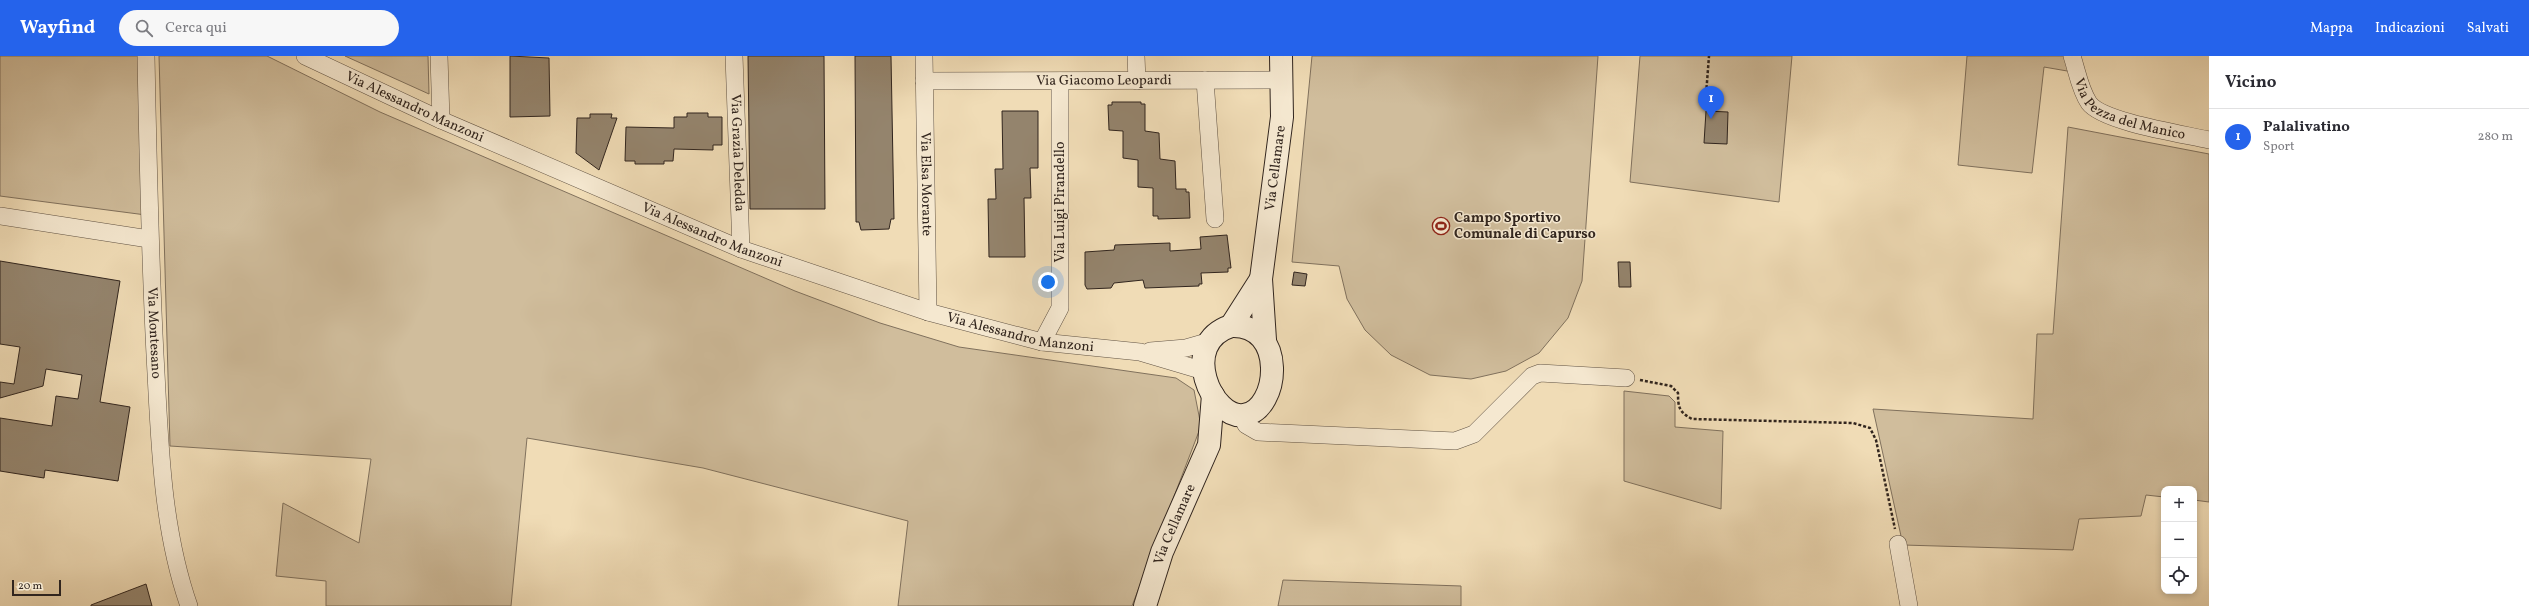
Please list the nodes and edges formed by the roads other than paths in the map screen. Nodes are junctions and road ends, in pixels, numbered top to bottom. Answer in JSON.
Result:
{"nodes":[{"id":1,"x":146,"y":56,"type":"edge"},
{"id":2,"x":305,"y":56,"type":"edge"},
{"id":3,"x":439,"y":56,"type":"edge"},
{"id":4,"x":734,"y":56,"type":"edge"},
{"id":5,"x":924,"y":56,"type":"edge"},
{"id":6,"x":1136,"y":56,"type":"edge"},
{"id":7,"x":1281,"y":56,"type":"edge"},
{"id":8,"x":2072,"y":56,"type":"edge"},
{"id":9,"x":1205,"y":80,"type":"junction"},
{"id":10,"x":1283,"y":80,"type":"junction"},
{"id":11,"x":924,"y":81,"type":"junction"},
{"id":12,"x":1060,"y":81,"type":"junction"},
{"id":13,"x":1137,"y":81,"type":"junction"},
{"id":14,"x":441,"y":120,"type":"junction"},
{"id":15,"x":2209,"y":140,"type":"edge"},
{"id":16,"x":0,"y":216,"type":"edge"},
{"id":17,"x":1215,"y":219,"type":"dead end"},
{"id":18,"x":149,"y":239,"type":"junction"},
{"id":19,"x":741,"y":249,"type":"junction"},
{"id":20,"x":1261,"y":279,"type":"junction"},
{"id":21,"x":928,"y":312,"type":"junction"},
{"id":22,"x":1231,"y":326,"type":"junction"},
{"id":23,"x":1265,"y":340,"type":"junction"},
{"id":24,"x":1042,"y":342,"type":"junction"},
{"id":25,"x":1207,"y":342,"type":"junction"},
{"id":26,"x":1140,"y":352,"type":"junction"},
{"id":27,"x":1204,"y":371,"type":"junction"},
{"id":28,"x":1626,"y":378,"type":"road end"},
{"id":29,"x":1213,"y":395,"type":"junction"},
{"id":30,"x":1250,"y":412,"type":"junction"},
{"id":31,"x":1209,"y":446,"type":"junction"},
{"id":32,"x":1898,"y":544,"type":"road end"},
{"id":33,"x":189,"y":606,"type":"edge"},
{"id":34,"x":1145,"y":606,"type":"edge"},
{"id":35,"x":1909,"y":606,"type":"edge"}],
"edges":[{"from":1,"to":18,"type":"street","name":"Via Montesano"},
{"from":2,"to":14,"type":"street","name":"Via Alessandro Manzoni"},
{"from":3,"to":14,"type":"street"},
{"from":4,"to":19,"type":"street","name":"Via Grazia Deledda"},
{"from":5,"to":11,"type":"street","name":"Via Elsa Morante"},
{"from":6,"to":13,"type":"street"},
{"from":7,"to":10,"type":"street","name":"Via Cellamare"},
{"from":8,"to":15,"type":"street","name":"Via Pezza del Manico"},
{"from":9,"to":10,"type":"street","name":"Via Giacomo Leopardi"},
{"from":9,"to":13,"type":"street","name":"Via Giacomo Leopardi"},
{"from":9,"to":17,"type":"street"},
{"from":10,"to":20,"type":"street","name":"Via Cellamare"},
{"from":11,"to":12,"type":"street","name":"Via Giacomo Leopardi"},
{"from":11,"to":21,"type":"street","name":"Via Elsa Morante"},
{"from":12,"to":13,"type":"street","name":"Via Giacomo Leopardi"},
{"from":12,"to":24,"type":"street","name":"Via Luigi Pirandello"},
{"from":14,"to":19,"type":"street","name":"Via Alessandro Manzoni"},
{"from":16,"to":18,"type":"street"},
{"from":18,"to":33,"type":"street","name":"Via Montesano"},
{"from":19,"to":21,"type":"street","name":"Via Alessandro Manzoni"},
{"from":20,"to":22,"type":"street","name":"Via Cellamare"},
{"from":20,"to":23,"type":"street","name":"Via Cellamare"},
{"from":21,"to":24,"type":"street","name":"Via Alessandro Manzoni"},
{"from":22,"to":23,"type":"street"},
{"from":22,"to":25,"type":"street"},
{"from":23,"to":30,"type":"street","name":"Via Cellamare"},
{"from":24,"to":26,"type":"street","name":"Via Alessandro Manzoni"},
{"from":25,"to":26,"type":"street","name":"Via Alessandro Manzoni"},
{"from":25,"to":27,"type":"street","name":"Via Cellamare"},
{"from":26,"to":27,"type":"street","name":"Via Alessandro Manzoni"},
{"from":27,"to":29,"type":"street","name":"Via Cellamare"},
{"from":28,"to":30,"type":"street"},
{"from":29,"to":30,"type":"street","name":"Via Cellamare"},
{"from":29,"to":31,"type":"street","name":"Via Cellamare"},
{"from":30,"to":31,"type":"street","name":"Via Cellamare"},
{"from":31,"to":34,"type":"street","name":"Via Cellamare"},
{"from":32,"to":35,"type":"street"}]}
